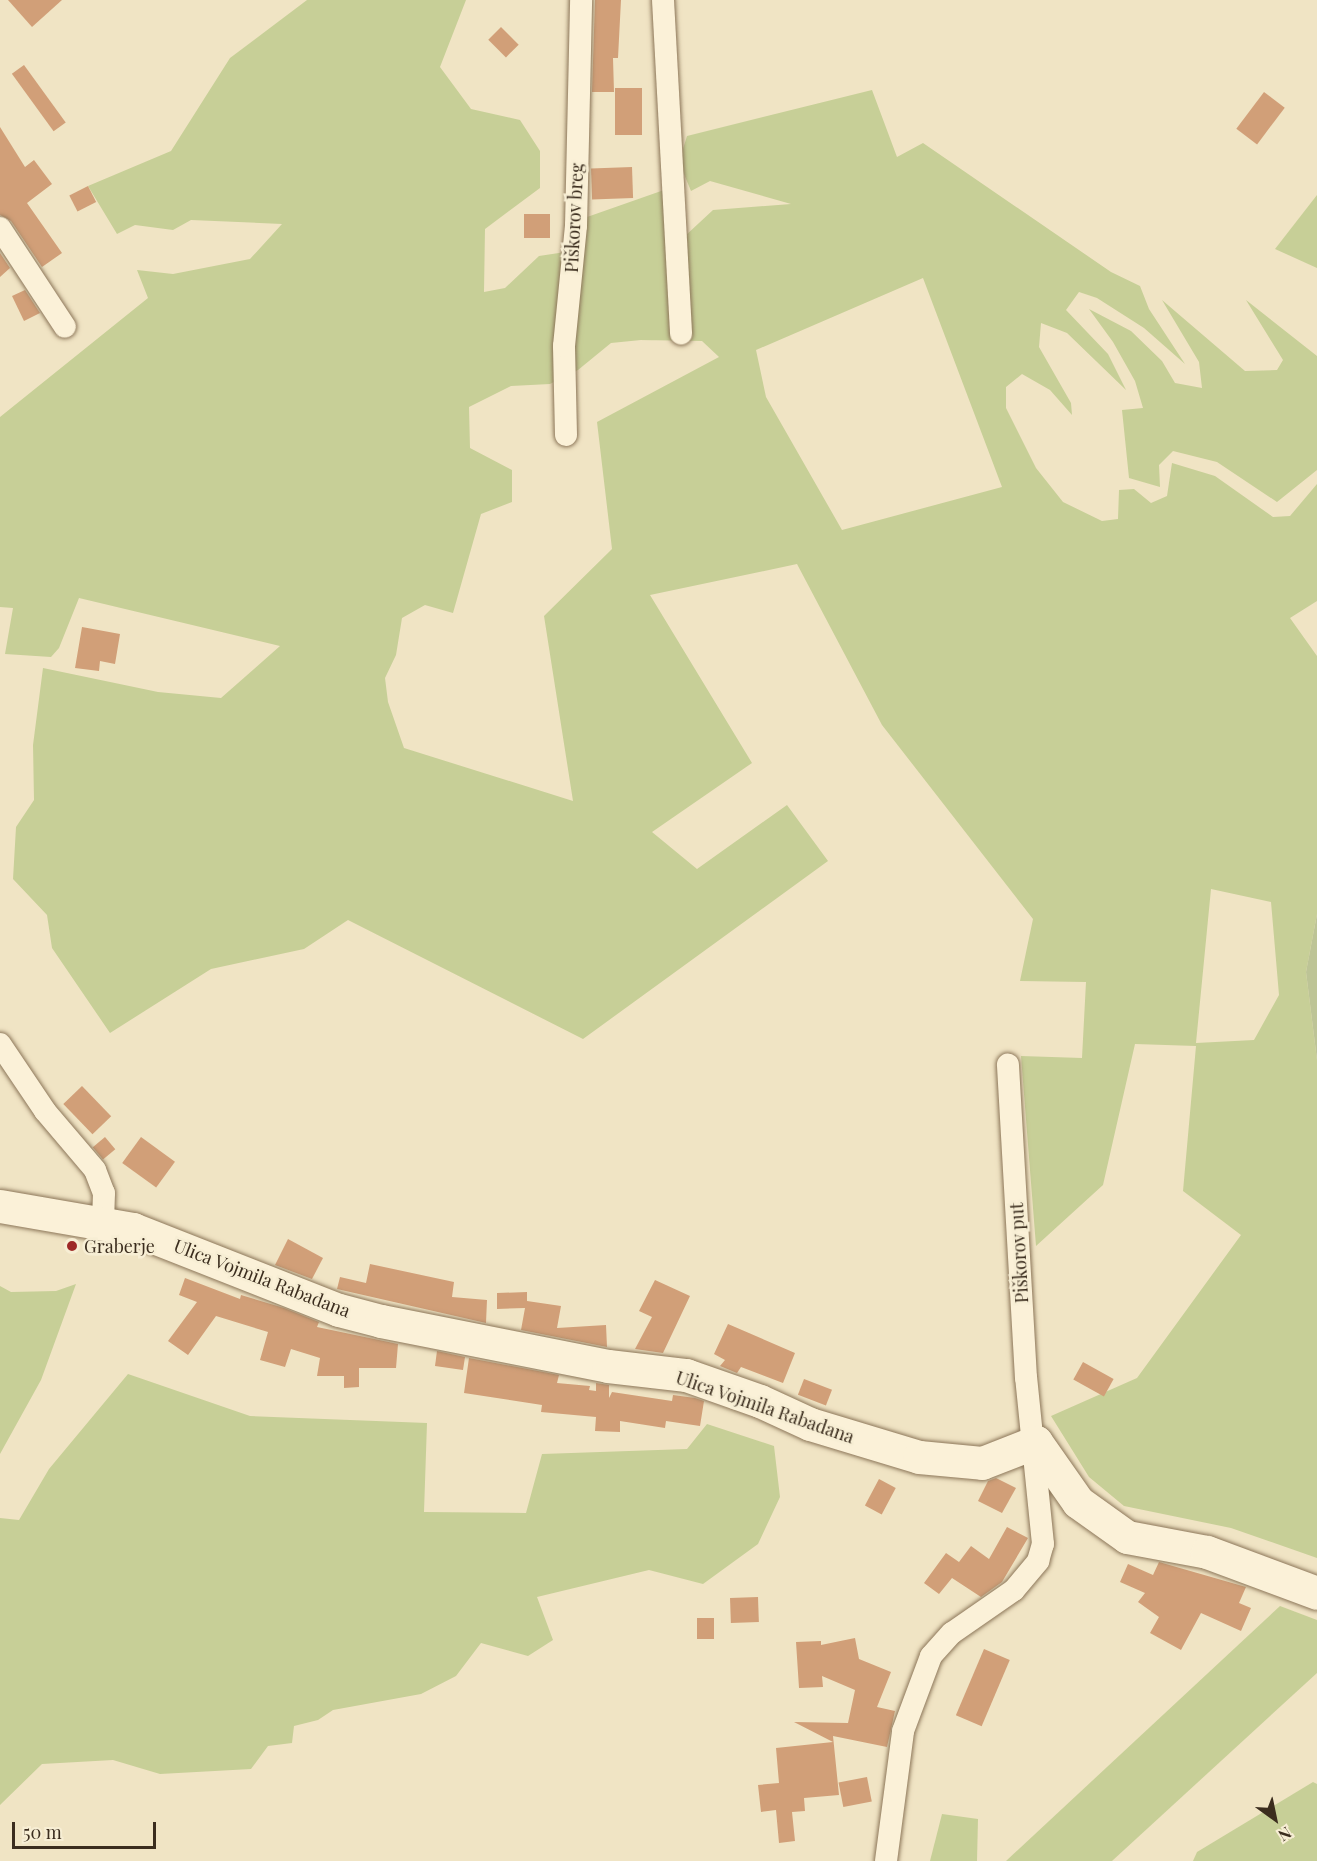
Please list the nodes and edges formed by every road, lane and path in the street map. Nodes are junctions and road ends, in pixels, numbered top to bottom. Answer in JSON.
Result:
{"nodes":[{"id":1,"x":581,"y":0,"type":"edge"},
{"id":2,"x":663,"y":0,"type":"edge"},
{"id":3,"x":0,"y":228,"type":"edge"},
{"id":4,"x":65,"y":327,"type":"dead end"},
{"id":5,"x":681,"y":334,"type":"dead end"},
{"id":6,"x":566,"y":435,"type":"dead end"},
{"id":7,"x":0,"y":1044,"type":"edge"},
{"id":8,"x":1008,"y":1065,"type":"dead end"},
{"id":9,"x":0,"y":1206,"type":"edge"},
{"id":10,"x":103,"y":1222,"type":"junction"},
{"id":11,"x":1031,"y":1440,"type":"junction"},
{"id":12,"x":1317,"y":1593,"type":"edge"},
{"id":13,"x":886,"y":1861,"type":"edge"}],
"edges":[{"from":1,"to":6,"type":"street","name":"Piškorov breg"},
{"from":2,"to":5,"type":"street"},
{"from":3,"to":4,"type":"street"},
{"from":7,"to":10,"type":"street"},
{"from":8,"to":11,"type":"street","name":"Piškorov put"},
{"from":9,"to":10,"type":"street"},
{"from":10,"to":11,"type":"street","name":"Ulica Vojmila Rabadana"},
{"from":11,"to":12,"type":"street"},
{"from":11,"to":13,"type":"street","name":"Piškorov put"}]}
